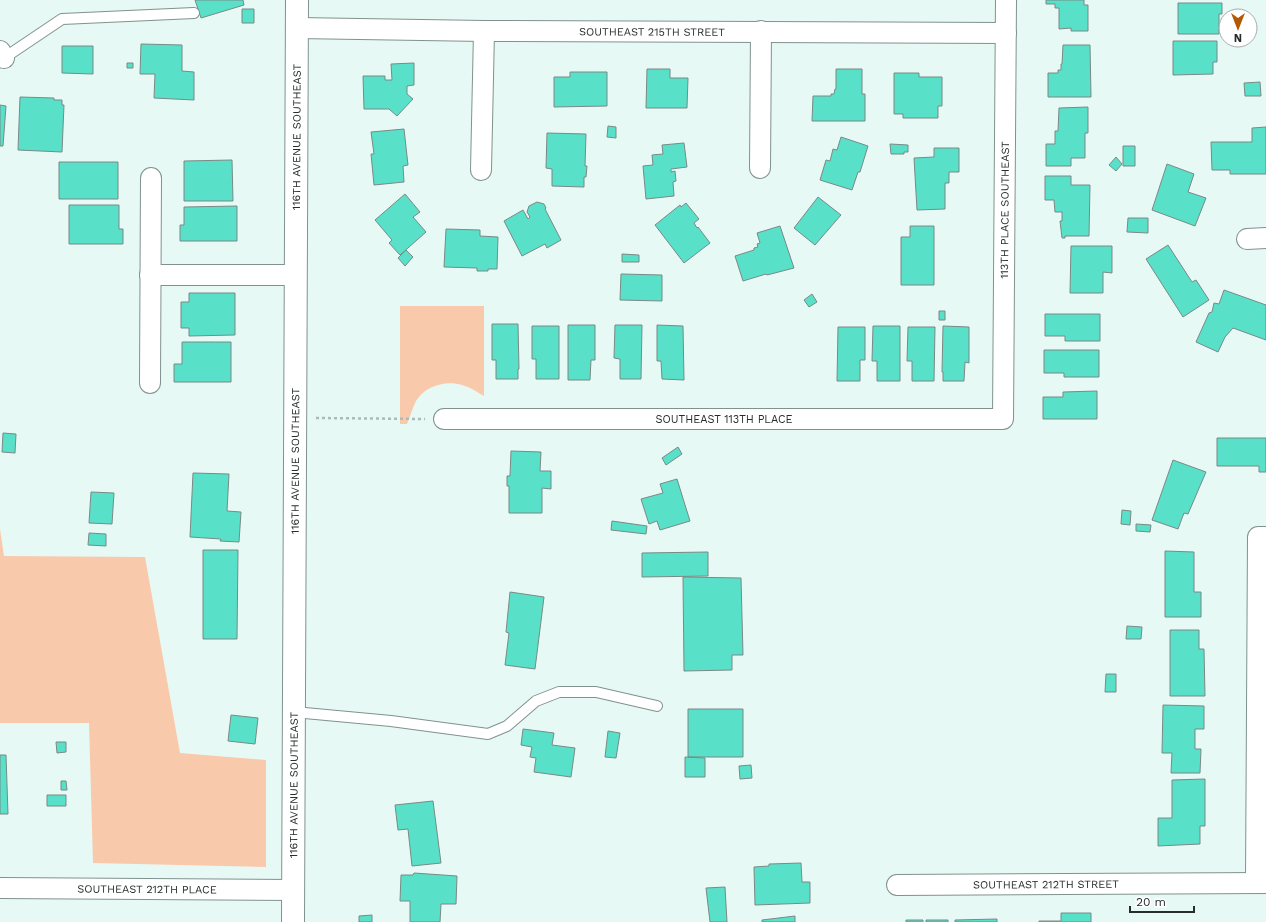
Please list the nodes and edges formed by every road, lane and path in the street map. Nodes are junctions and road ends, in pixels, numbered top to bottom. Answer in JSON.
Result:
{"nodes":[{"id":1,"x":297,"y":0,"type":"edge"},
{"id":2,"x":1006,"y":0,"type":"edge"},
{"id":3,"x":194,"y":13,"type":"dead end"},
{"id":4,"x":297,"y":28,"type":"junction"},
{"id":5,"x":484,"y":31,"type":"junction"},
{"id":6,"x":761,"y":31,"type":"junction"},
{"id":7,"x":1006,"y":33,"type":"junction"},
{"id":8,"x":2,"y":55,"type":"edge"},
{"id":9,"x":760,"y":168,"type":"dead end"},
{"id":10,"x":481,"y":170,"type":"dead end"},
{"id":11,"x":151,"y":178,"type":"dead end"},
{"id":12,"x":150,"y":275,"type":"junction"},
{"id":13,"x":296,"y":276,"type":"junction"},
{"id":14,"x":150,"y":383,"type":"dead end"},
{"id":15,"x":296,"y":418,"type":"junction"},
{"id":16,"x":444,"y":419,"type":"joint"},
{"id":17,"x":1003,"y":419,"type":"joint"},
{"id":18,"x":1262,"y":537,"type":"edge"},
{"id":19,"x":657,"y":706,"type":"dead end"},
{"id":20,"x":294,"y":712,"type":"junction"},
{"id":21,"x":1261,"y":883,"type":"edge"},
{"id":22,"x":897,"y":885,"type":"dead end"},
{"id":23,"x":0,"y":888,"type":"edge"},
{"id":24,"x":294,"y":890,"type":"junction"},
{"id":25,"x":294,"y":922,"type":"edge"}],
"edges":[{"from":1,"to":4,"type":"main road","name":"116TH AVENUE SOUTHEAST"},
{"from":2,"to":7,"type":"street","name":"113TH PLACE SOUTHEAST"},
{"from":3,"to":8,"type":"lane"},
{"from":4,"to":5,"type":"street","name":"SOUTHEAST 215TH STREET"},
{"from":4,"to":13,"type":"main road","name":"116TH AVENUE SOUTHEAST"},
{"from":5,"to":6,"type":"street","name":"SOUTHEAST 215TH STREET"},
{"from":5,"to":10,"type":"street"},
{"from":6,"to":7,"type":"street","name":"SOUTHEAST 215TH STREET"},
{"from":6,"to":9,"type":"street"},
{"from":7,"to":17,"type":"street","name":"113TH PLACE SOUTHEAST"},
{"from":11,"to":12,"type":"street"},
{"from":12,"to":13,"type":"street"},
{"from":12,"to":14,"type":"street"},
{"from":13,"to":15,"type":"main road","name":"116TH AVENUE SOUTHEAST"},
{"from":15,"to":16,"type":"path"},
{"from":15,"to":20,"type":"main road","name":"116TH AVENUE SOUTHEAST"},
{"from":16,"to":17,"type":"street","name":"SOUTHEAST 113TH PLACE"},
{"from":18,"to":21,"type":"street"},
{"from":19,"to":20,"type":"lane"},
{"from":20,"to":24,"type":"main road","name":"116TH AVENUE SOUTHEAST"},
{"from":21,"to":22,"type":"street","name":"SOUTHEAST 212TH STREET"},
{"from":23,"to":24,"type":"street","name":"SOUTHEAST 212TH PLACE"},
{"from":24,"to":25,"type":"main road","name":"116TH AVENUE SOUTHEAST"}]}
